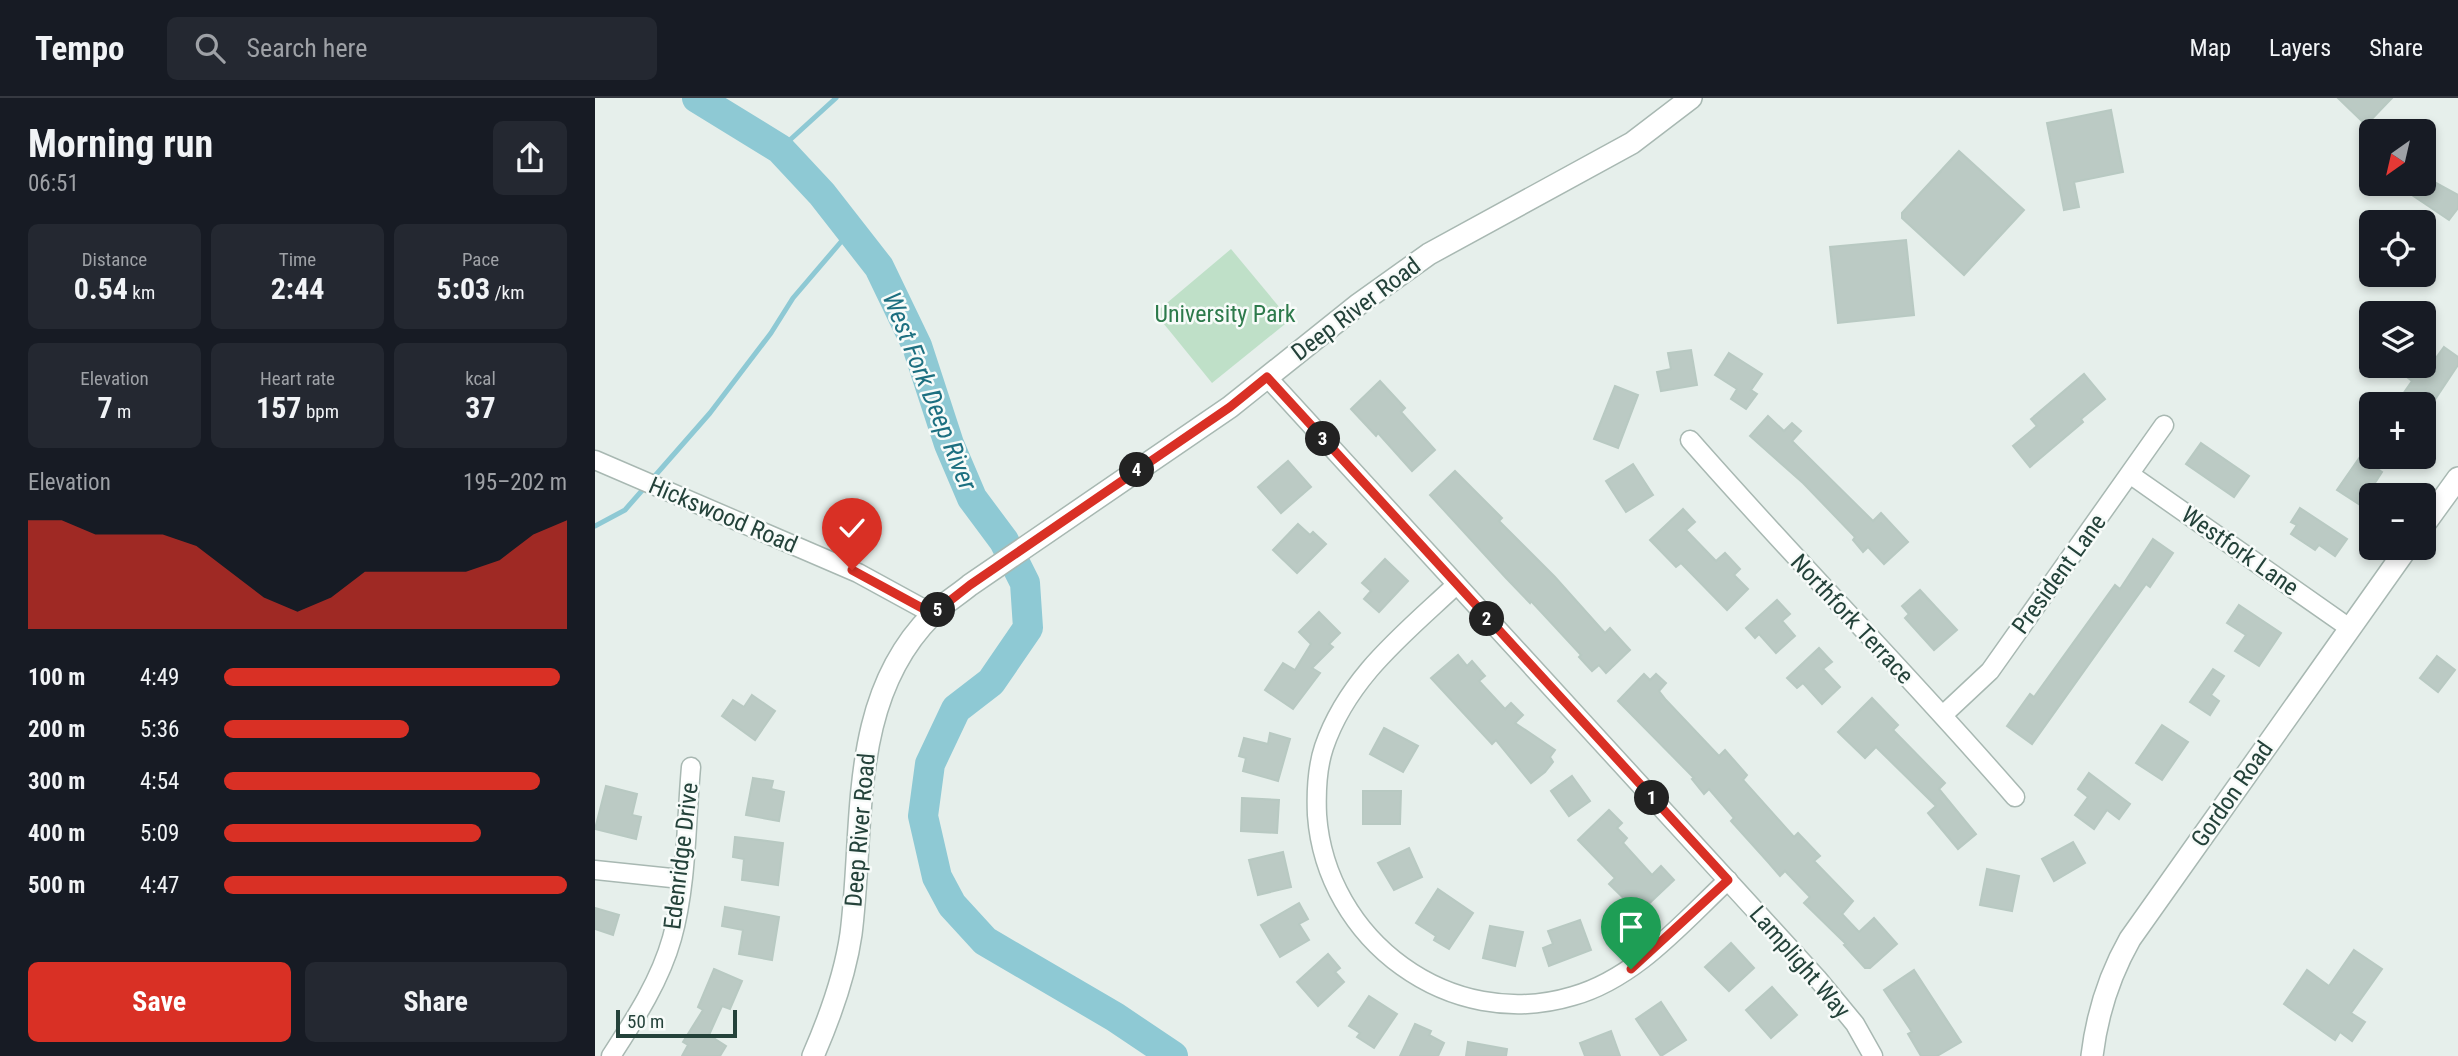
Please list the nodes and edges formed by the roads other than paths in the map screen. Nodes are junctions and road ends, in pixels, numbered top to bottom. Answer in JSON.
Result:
{"nodes":[{"id":1,"x":1691,"y":98,"type":"edge"},
{"id":2,"x":1267,"y":377,"type":"junction"},
{"id":3,"x":2164,"y":425,"type":"dead end"},
{"id":4,"x":1690,"y":440,"type":"dead end"},
{"id":5,"x":595,"y":460,"type":"edge"},
{"id":6,"x":2131,"y":475,"type":"junction"},
{"id":7,"x":2458,"y":478,"type":"edge"},
{"id":8,"x":2436,"y":508,"type":"edge"},
{"id":9,"x":2398,"y":560,"type":"edge"},
{"id":10,"x":1456,"y":585,"type":"junction"},
{"id":11,"x":933,"y":614,"type":"junction"},
{"id":12,"x":2349,"y":627,"type":"junction"},
{"id":13,"x":1943,"y":715,"type":"junction"},
{"id":14,"x":691,"y":767,"type":"dead end"},
{"id":15,"x":2015,"y":797,"type":"dead end"},
{"id":16,"x":595,"y":870,"type":"edge"},
{"id":17,"x":681,"y":879,"type":"junction"},
{"id":18,"x":1728,"y":880,"type":"junction"},
{"id":19,"x":611,"y":1056,"type":"edge"},
{"id":20,"x":813,"y":1056,"type":"edge"},
{"id":21,"x":1873,"y":1056,"type":"edge"},
{"id":22,"x":2092,"y":1056,"type":"edge"}],
"edges":[{"from":1,"to":2,"type":"street","name":"Deep River Road"},
{"from":2,"to":10,"type":"street","name":"Lamplight Way"},
{"from":2,"to":11,"type":"street","name":"Deep River Road"},
{"from":3,"to":6,"type":"street","name":"President Lane"},
{"from":4,"to":13,"type":"street","name":"Northfork Terrace"},
{"from":5,"to":11,"type":"street","name":"Hickswood Road"},
{"from":6,"to":12,"type":"street","name":"Westfork Lane"},
{"from":6,"to":13,"type":"street","name":"President Lane"},
{"from":7,"to":8,"type":"street"},
{"from":9,"to":12,"type":"street","name":"Gordon Road"},
{"from":10,"to":18,"type":"street","name":"Lamplight Way"},
{"from":10,"to":18,"type":"street"},
{"from":11,"to":20,"type":"street","name":"Deep River Road"},
{"from":12,"to":22,"type":"street","name":"Gordon Road"},
{"from":13,"to":15,"type":"street","name":"Northfork Terrace"},
{"from":14,"to":17,"type":"street","name":"Edenridge Drive"},
{"from":16,"to":17,"type":"street"},
{"from":17,"to":19,"type":"street","name":"Edenridge Drive"},
{"from":18,"to":21,"type":"street","name":"Lamplight Way"}]}
